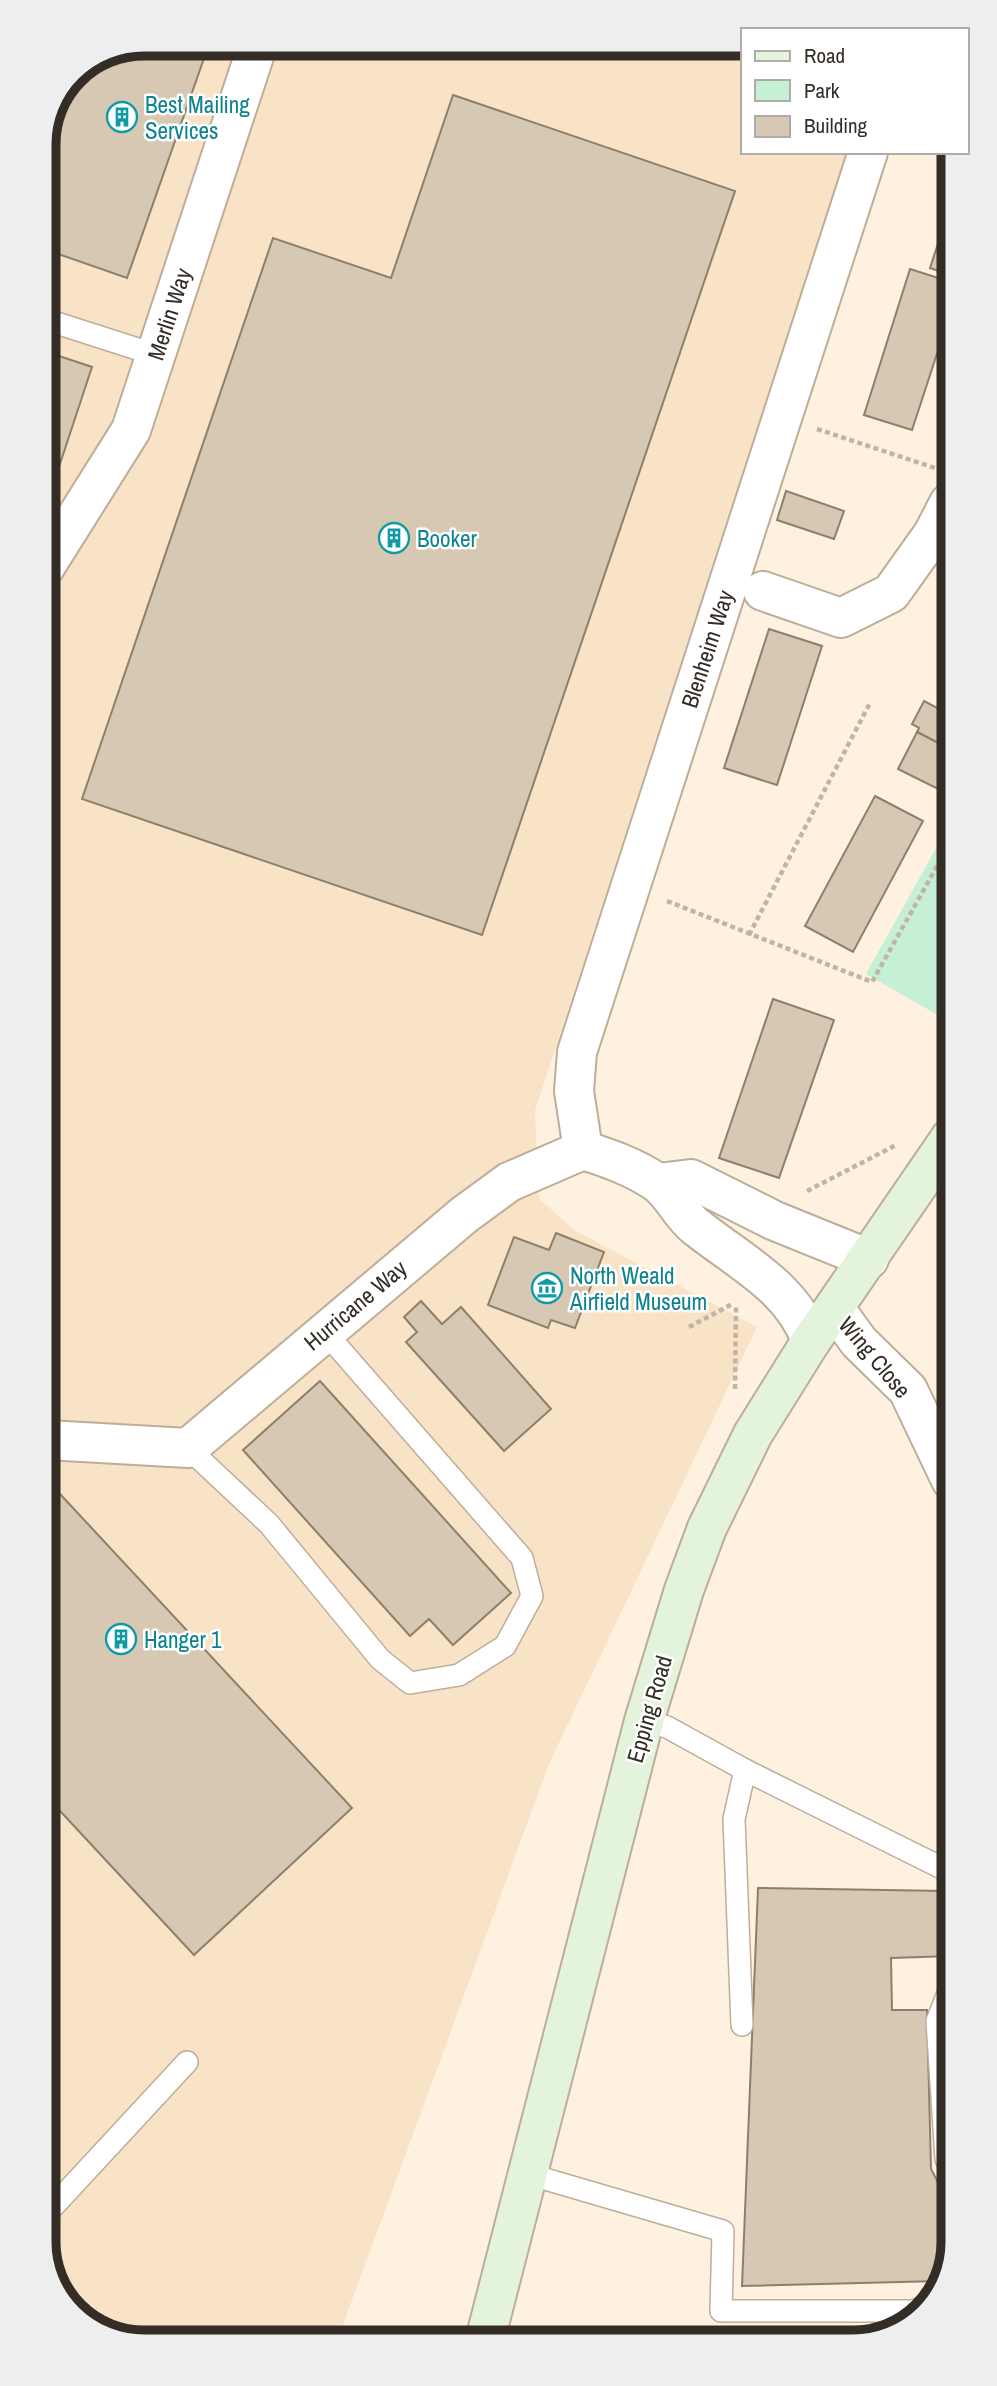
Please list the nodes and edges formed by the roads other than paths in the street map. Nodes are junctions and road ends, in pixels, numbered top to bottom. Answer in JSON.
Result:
{"nodes":[{"id":1,"x":254,"y":56,"type":"edge"},
{"id":2,"x":867,"y":154,"type":"edge"},
{"id":3,"x":56,"y":323,"type":"edge"},
{"id":4,"x":156,"y":355,"type":"junction"},
{"id":5,"x":941,"y":491,"type":"edge"},
{"id":6,"x":56,"y":549,"type":"edge"},
{"id":7,"x":763,"y":591,"type":"dead end"},
{"id":8,"x":583,"y":1150,"type":"junction"},
{"id":9,"x":941,"y":1153,"type":"edge"},
{"id":10,"x":658,"y":1183,"type":"junction"},
{"id":11,"x":869,"y":1258,"type":"junction"},
{"id":12,"x":835,"y":1308,"type":"junction"},
{"id":13,"x":324,"y":1331,"type":"junction"},
{"id":14,"x":811,"y":1341,"type":"junction"},
{"id":15,"x":56,"y":1441,"type":"edge"},
{"id":16,"x":188,"y":1448,"type":"junction"},
{"id":17,"x":941,"y":1459,"type":"edge"},
{"id":18,"x":644,"y":1721,"type":"junction"},
{"id":19,"x":745,"y":1770,"type":"junction"},
{"id":20,"x":941,"y":1868,"type":"edge"},
{"id":21,"x":941,"y":2011,"type":"edge"},
{"id":22,"x":742,"y":2025,"type":"dead end"},
{"id":23,"x":187,"y":2062,"type":"dead end"},
{"id":24,"x":941,"y":2082,"type":"edge"},
{"id":25,"x":528,"y":2175,"type":"junction"},
{"id":26,"x":56,"y":2203,"type":"edge"},
{"id":27,"x":907,"y":2311,"type":"edge"},
{"id":28,"x":488,"y":2330,"type":"edge"}],
"edges":[{"from":1,"to":4,"type":"street","name":"Merlin Way"},
{"from":2,"to":8,"type":"street","name":"Blenheim Way"},
{"from":3,"to":4,"type":"lane"},
{"from":4,"to":6,"type":"street","name":"Merlin Way"},
{"from":5,"to":7,"type":"street"},
{"from":8,"to":10,"type":"street"},
{"from":8,"to":13,"type":"street","name":"Hurricane Way"},
{"from":9,"to":11,"type":"main road","name":"Epping Road"},
{"from":10,"to":11,"type":"street"},
{"from":10,"to":14,"type":"street"},
{"from":11,"to":12,"type":"main road","name":"Epping Road"},
{"from":12,"to":14,"type":"main road","name":"Epping Road"},
{"from":12,"to":17,"type":"street","name":"Wing Close"},
{"from":13,"to":16,"type":"street","name":"Hurricane Way"},
{"from":13,"to":16,"type":"lane"},
{"from":14,"to":18,"type":"main road","name":"Epping Road"},
{"from":15,"to":16,"type":"street"},
{"from":18,"to":19,"type":"lane"},
{"from":18,"to":25,"type":"main road","name":"Epping Road"},
{"from":19,"to":20,"type":"lane"},
{"from":19,"to":22,"type":"lane"},
{"from":21,"to":24,"type":"lane"},
{"from":23,"to":26,"type":"lane"},
{"from":25,"to":27,"type":"lane"},
{"from":25,"to":28,"type":"main road","name":"Epping Road"}]}
